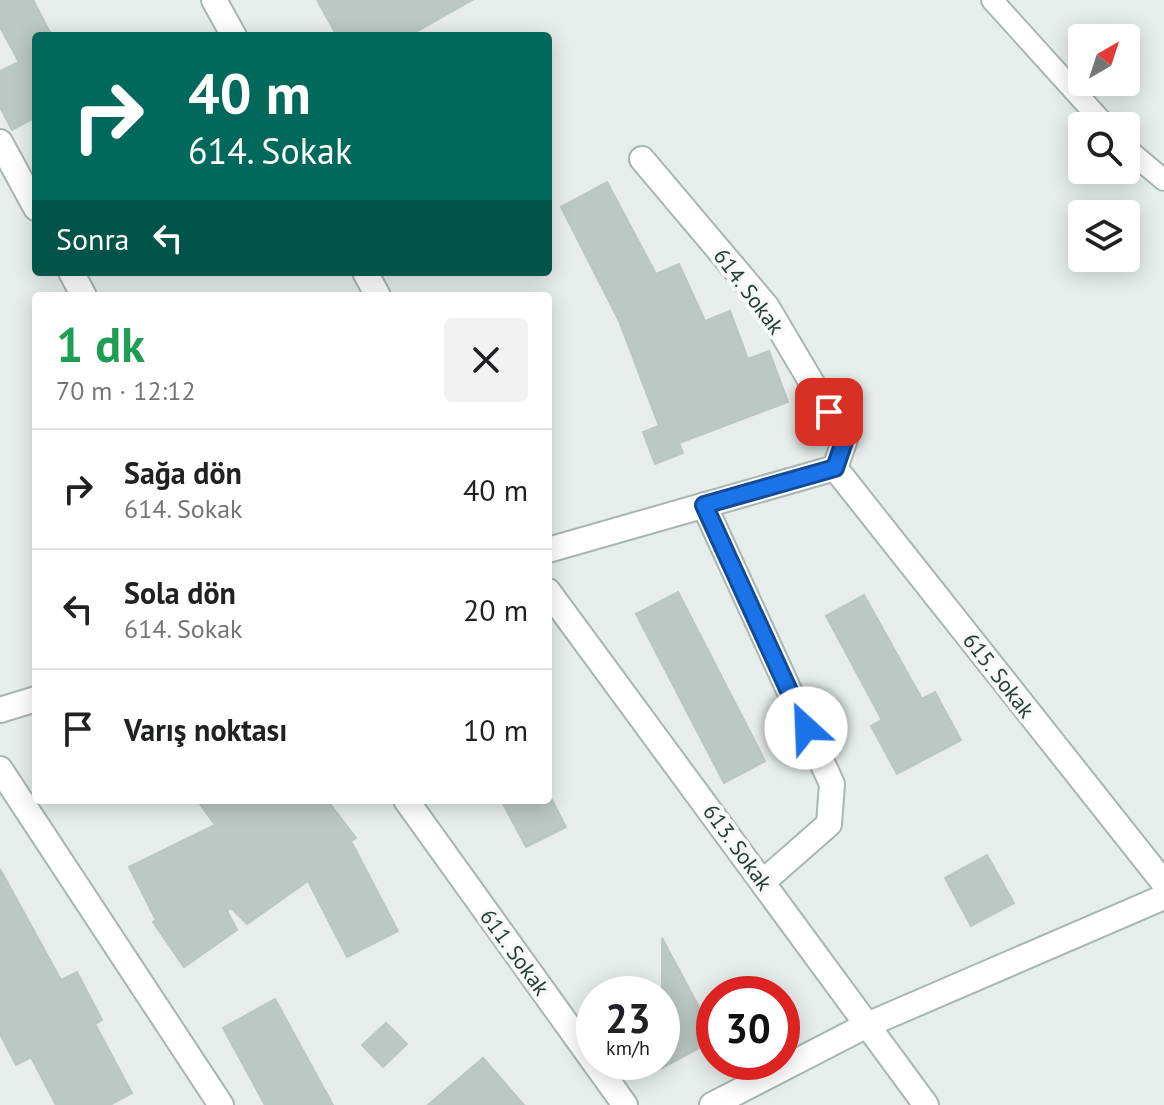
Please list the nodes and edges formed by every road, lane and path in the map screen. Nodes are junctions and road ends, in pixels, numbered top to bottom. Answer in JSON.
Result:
{"nodes":[{"id":1,"x":214,"y":0,"type":"edge"},
{"id":2,"x":992,"y":0,"type":"edge"},
{"id":3,"x":232,"y":32,"type":"edge"},
{"id":4,"x":1093,"y":112,"type":"edge"},
{"id":5,"x":0,"y":142,"type":"edge"},
{"id":6,"x":642,"y":159,"type":"dead end"},
{"id":7,"x":1140,"y":160,"type":"edge"},
{"id":8,"x":1164,"y":180,"type":"edge"},
{"id":9,"x":32,"y":201,"type":"edge"},
{"id":10,"x":835,"y":468,"type":"junction"},
{"id":11,"x":704,"y":505,"type":"junction"},
{"id":12,"x":552,"y":549,"type":"edge"},
{"id":13,"x":552,"y":596,"type":"edge"},
{"id":14,"x":32,"y":700,"type":"edge"},
{"id":15,"x":0,"y":710,"type":"edge"},
{"id":16,"x":0,"y":769,"type":"edge"},
{"id":17,"x":409,"y":804,"type":"edge"},
{"id":18,"x":764,"y":881,"type":"junction"},
{"id":19,"x":1164,"y":883,"type":"edge"},
{"id":20,"x":1164,"y":897,"type":"edge"},
{"id":21,"x":867,"y":1025,"type":"junction"},
{"id":22,"x":221,"y":1105,"type":"edge"},
{"id":23,"x":625,"y":1105,"type":"edge"},
{"id":24,"x":712,"y":1105,"type":"edge"},
{"id":25,"x":926,"y":1105,"type":"edge"}],
"edges":[{"from":1,"to":3,"type":"street"},
{"from":2,"to":4,"type":"lane"},
{"from":5,"to":9,"type":"street"},
{"from":6,"to":10,"type":"street","name":"614. Sokak"},
{"from":7,"to":8,"type":"lane"},
{"from":10,"to":11,"type":"street"},
{"from":10,"to":19,"type":"street","name":"615. Sokak"},
{"from":11,"to":12,"type":"street"},
{"from":11,"to":18,"type":"street"},
{"from":13,"to":18,"type":"street","name":"613. Sokak"},
{"from":14,"to":15,"type":"street"},
{"from":16,"to":22,"type":"street"},
{"from":17,"to":23,"type":"street","name":"611. Sokak"},
{"from":18,"to":21,"type":"street","name":"613. Sokak"},
{"from":20,"to":21,"type":"street"},
{"from":21,"to":24,"type":"street"},
{"from":21,"to":25,"type":"street","name":"613. Sokak"}]}
